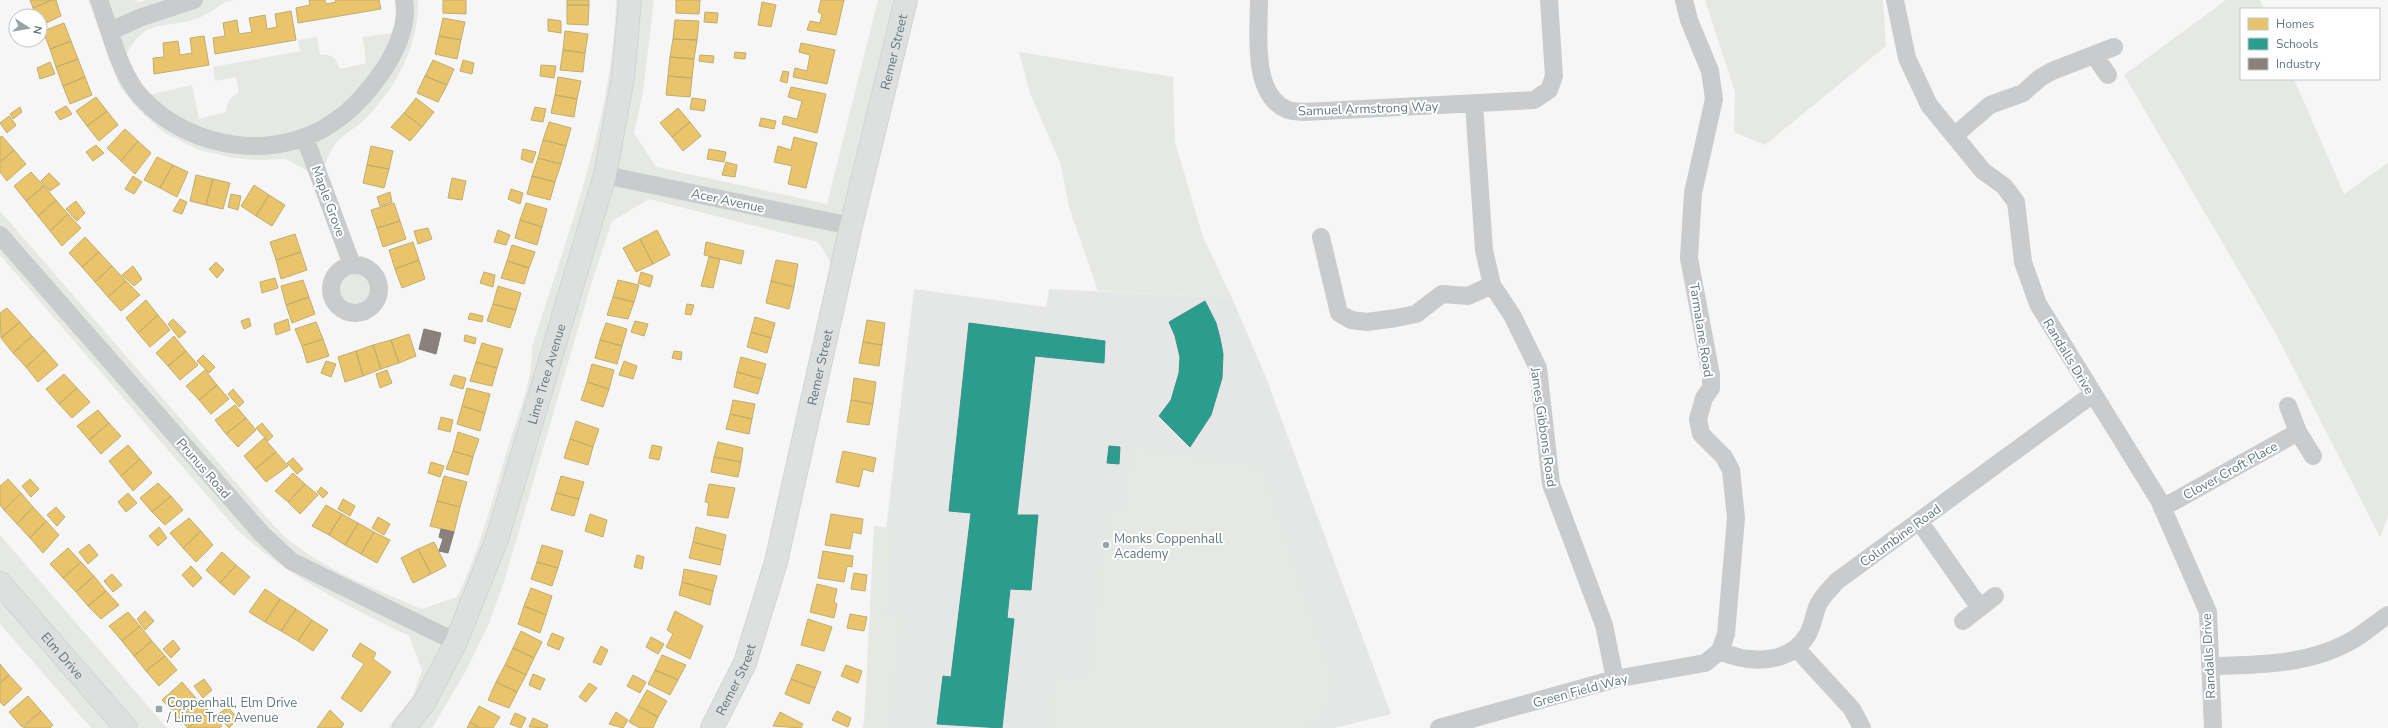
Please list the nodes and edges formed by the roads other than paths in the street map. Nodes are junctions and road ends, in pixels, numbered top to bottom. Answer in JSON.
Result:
{"nodes":[{"id":1,"x":99,"y":0,"type":"edge"},
{"id":2,"x":194,"y":0,"type":"edge"},
{"id":3,"x":404,"y":0,"type":"edge"},
{"id":4,"x":630,"y":0,"type":"edge"},
{"id":5,"x":906,"y":0,"type":"edge"},
{"id":6,"x":1259,"y":0,"type":"edge"},
{"id":7,"x":1549,"y":0,"type":"edge"},
{"id":8,"x":1684,"y":0,"type":"edge"},
{"id":9,"x":1895,"y":0,"type":"edge"},
{"id":10,"x":110,"y":31,"type":"junction"},
{"id":11,"x":2114,"y":47,"type":"dead end"},
{"id":12,"x":2094,"y":55,"type":"junction"},
{"id":13,"x":2108,"y":75,"type":"dead end"},
{"id":14,"x":1474,"y":104,"type":"junction"},
{"id":15,"x":1954,"y":136,"type":"junction"},
{"id":16,"x":305,"y":138,"type":"junction"},
{"id":17,"x":605,"y":175,"type":"junction"},
{"id":18,"x":851,"y":226,"type":"junction"},
{"id":19,"x":0,"y":235,"type":"edge"},
{"id":20,"x":1321,"y":237,"type":"dead end"},
{"id":21,"x":352,"y":265,"type":"dead end"},
{"id":22,"x":1492,"y":285,"type":"junction"},
{"id":23,"x":2093,"y":394,"type":"junction"},
{"id":24,"x":2288,"y":406,"type":"dead end"},
{"id":25,"x":2298,"y":432,"type":"junction"},
{"id":26,"x":2313,"y":456,"type":"dead end"},
{"id":27,"x":2162,"y":508,"type":"junction"},
{"id":28,"x":1919,"y":522,"type":"junction"},
{"id":29,"x":0,"y":583,"type":"edge"},
{"id":30,"x":1995,"y":596,"type":"dead end"},
{"id":31,"x":1980,"y":608,"type":"junction"},
{"id":32,"x":2388,"y":615,"type":"edge"},
{"id":33,"x":1963,"y":621,"type":"dead end"},
{"id":34,"x":456,"y":642,"type":"junction"},
{"id":35,"x":1796,"y":648,"type":"junction"},
{"id":36,"x":1720,"y":652,"type":"junction"},
{"id":37,"x":2210,"y":666,"type":"junction"},
{"id":38,"x":1614,"y":679,"type":"junction"},
{"id":39,"x":126,"y":728,"type":"edge"},
{"id":40,"x":404,"y":728,"type":"edge"},
{"id":41,"x":712,"y":728,"type":"edge"},
{"id":42,"x":1439,"y":728,"type":"edge"},
{"id":43,"x":1862,"y":728,"type":"edge"},
{"id":44,"x":2213,"y":728,"type":"edge"}],
"edges":[{"from":1,"to":10,"type":"street"},
{"from":2,"to":10,"type":"street"},
{"from":3,"to":16,"type":"street"},
{"from":4,"to":17,"type":"street","name":"Lime Tree Avenue"},
{"from":5,"to":18,"type":"street","name":"Remer Street"},
{"from":6,"to":14,"type":"street","name":"Samuel Armstrong Way"},
{"from":7,"to":14,"type":"street","name":"Samuel Armstrong Way"},
{"from":8,"to":36,"type":"street","name":"Tarmalane Road"},
{"from":9,"to":15,"type":"street","name":"Randalls Drive"},
{"from":10,"to":16,"type":"street"},
{"from":11,"to":12,"type":"street"},
{"from":12,"to":13,"type":"street"},
{"from":12,"to":15,"type":"street"},
{"from":14,"to":22,"type":"street","name":"James Gibbons Road"},
{"from":15,"to":23,"type":"street","name":"Randalls Drive"},
{"from":16,"to":21,"type":"street","name":"Maple Grove"},
{"from":17,"to":18,"type":"street","name":"Acer Avenue"},
{"from":17,"to":34,"type":"street","name":"Lime Tree Avenue"},
{"from":18,"to":41,"type":"street","name":"Remer Street"},
{"from":19,"to":34,"type":"street","name":"Prunus Road"},
{"from":20,"to":22,"type":"street"},
{"from":22,"to":38,"type":"street","name":"James Gibbons Road"},
{"from":23,"to":27,"type":"street","name":"Randalls Drive"},
{"from":23,"to":28,"type":"street","name":"Columbine Road"},
{"from":24,"to":25,"type":"street"},
{"from":25,"to":26,"type":"street"},
{"from":25,"to":27,"type":"street","name":"Clover Croft Place"},
{"from":27,"to":37,"type":"street","name":"Randalls Drive"},
{"from":28,"to":31,"type":"street"},
{"from":28,"to":35,"type":"street","name":"Columbine Road"},
{"from":29,"to":39,"type":"street","name":"Elm Drive"},
{"from":30,"to":31,"type":"street"},
{"from":31,"to":33,"type":"street"},
{"from":32,"to":37,"type":"street"},
{"from":34,"to":40,"type":"street","name":"Lime Tree Avenue"},
{"from":35,"to":36,"type":"street","name":"Columbine Road"},
{"from":35,"to":43,"type":"street"},
{"from":36,"to":38,"type":"street","name":"Green Field Way"},
{"from":37,"to":44,"type":"street","name":"Randalls Drive"},
{"from":38,"to":42,"type":"street","name":"Green Field Way"}]}
